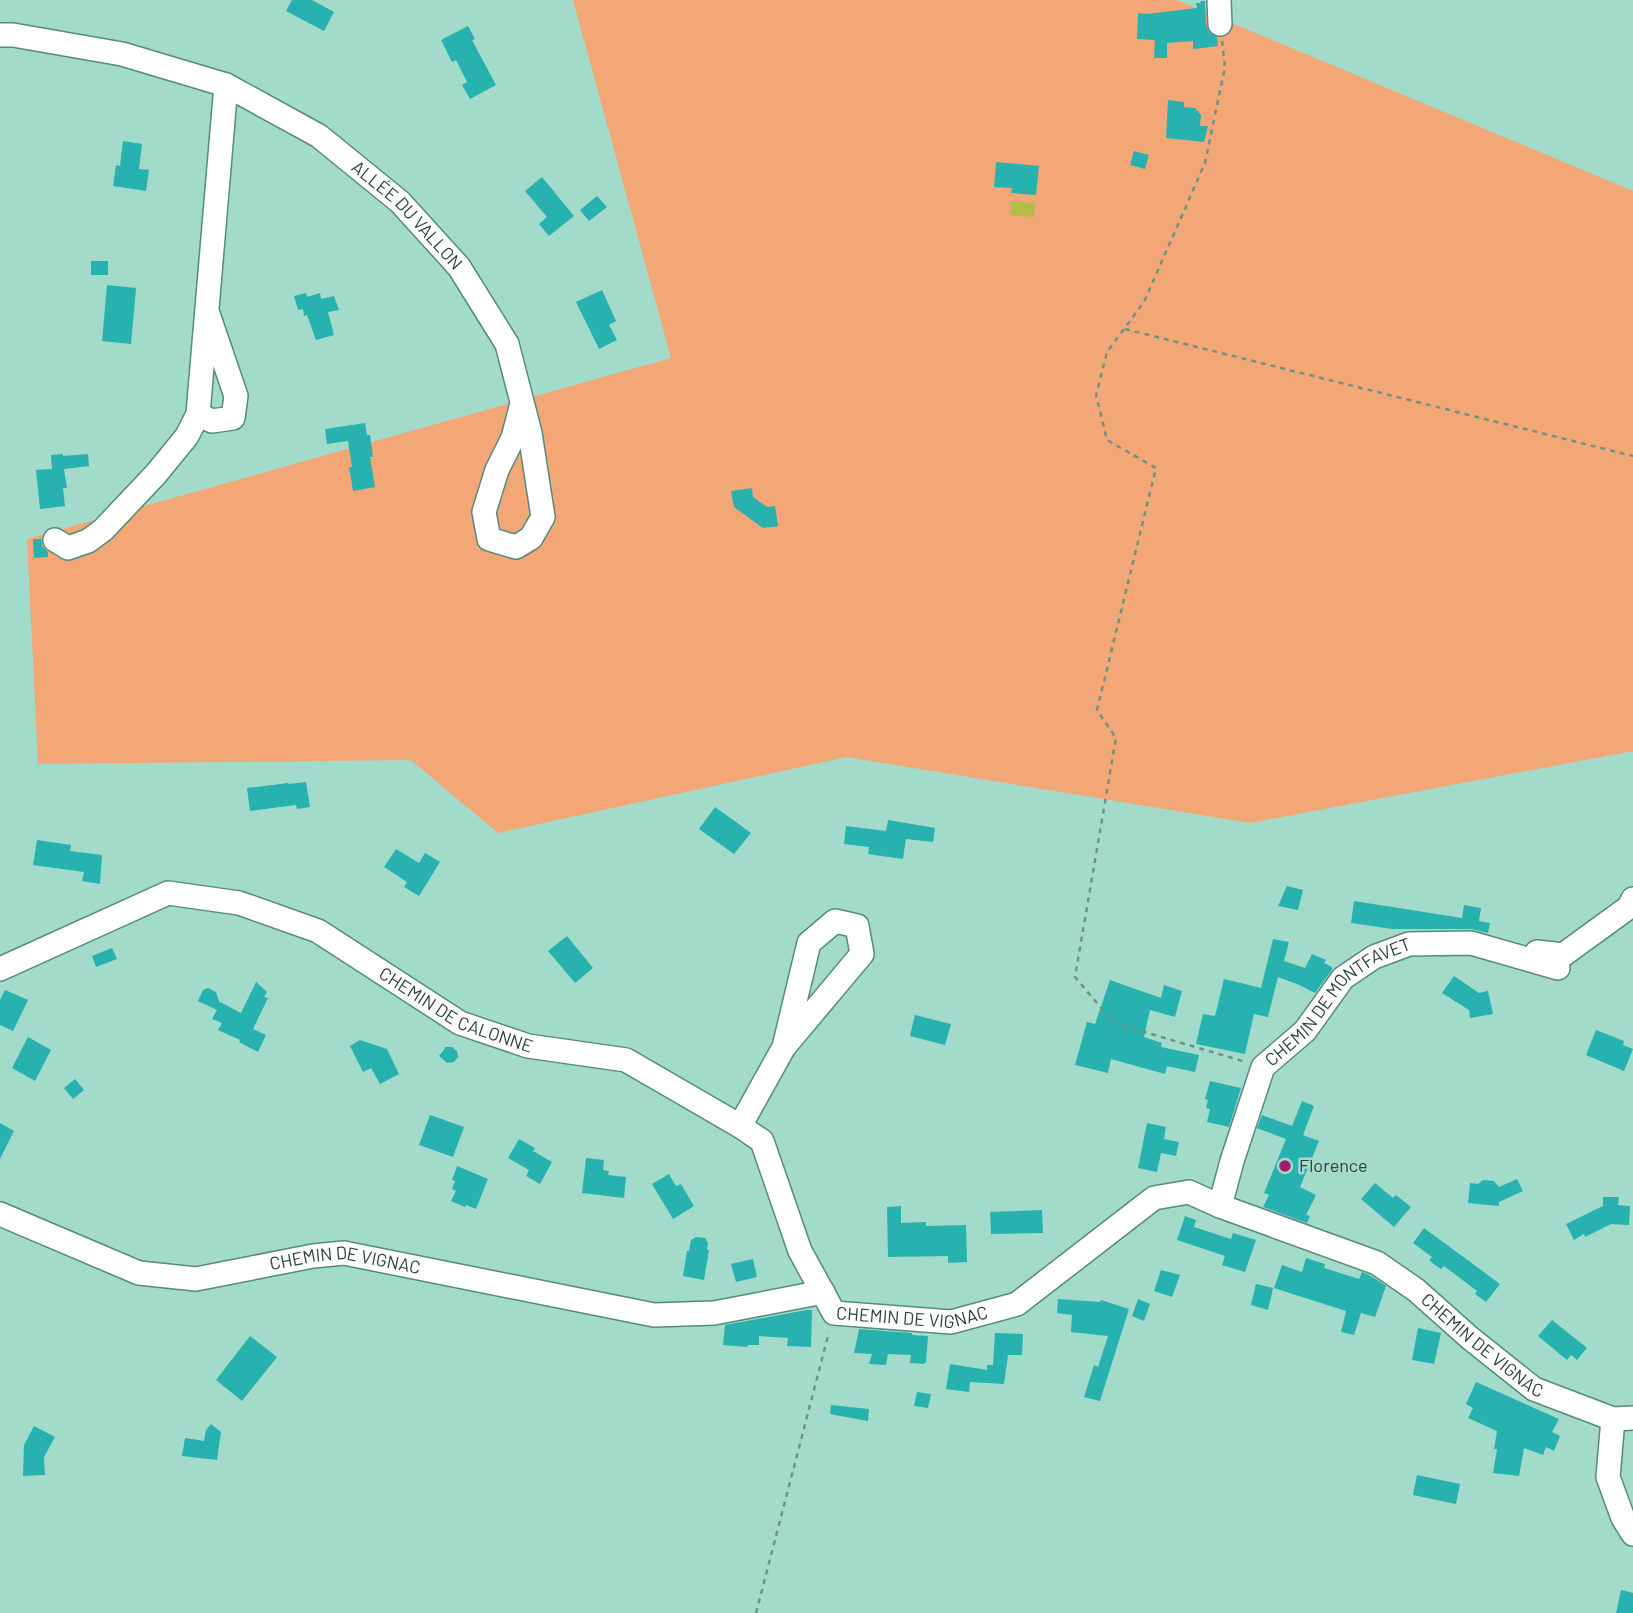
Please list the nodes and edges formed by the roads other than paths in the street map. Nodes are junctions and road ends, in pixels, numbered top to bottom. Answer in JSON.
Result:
{"nodes":[{"id":1,"x":1219,"y":0,"type":"edge"},
{"id":2,"x":1220,"y":24,"type":"road end"},
{"id":3,"x":0,"y":35,"type":"edge"},
{"id":4,"x":226,"y":85,"type":"junction"},
{"id":5,"x":207,"y":311,"type":"junction"},
{"id":6,"x":522,"y":402,"type":"junction"},
{"id":7,"x":198,"y":414,"type":"junction"},
{"id":8,"x":55,"y":540,"type":"dead end"},
{"id":9,"x":1633,"y":899,"type":"edge"},
{"id":10,"x":1471,"y":943,"type":"junction"},
{"id":11,"x":1558,"y":968,"type":"dead end"},
{"id":12,"x":0,"y":969,"type":"edge"},
{"id":13,"x":783,"y":1047,"type":"junction"},
{"id":14,"x":740,"y":1126,"type":"junction"},
{"id":15,"x":1220,"y":1206,"type":"junction"},
{"id":16,"x":0,"y":1214,"type":"edge"},
{"id":17,"x":823,"y":1292,"type":"junction"},
{"id":18,"x":1623,"y":1419,"type":"edge"},
{"id":19,"x":1630,"y":1523,"type":"edge"}],
"edges":[{"from":1,"to":2,"type":"street"},
{"from":3,"to":4,"type":"street","name":"ALLÉE DU VALLON"},
{"from":4,"to":5,"type":"street"},
{"from":4,"to":6,"type":"street","name":"ALLÉE DU VALLON"},
{"from":5,"to":7,"type":"street"},
{"from":5,"to":7,"type":"street"},
{"from":6,"to":6,"type":"street","name":"ALLÉE DU VALLON"},
{"from":7,"to":8,"type":"street"},
{"from":9,"to":10,"type":"street"},
{"from":10,"to":11,"type":"street","name":"CHEMIN DE MONTFAVET"},
{"from":10,"to":15,"type":"street","name":"CHEMIN DE MONTFAVET"},
{"from":12,"to":14,"type":"street","name":"CHEMIN DE CALONNE"},
{"from":13,"to":13,"type":"street"},
{"from":13,"to":14,"type":"street"},
{"from":14,"to":17,"type":"street","name":"CHEMIN DE CALONNE"},
{"from":15,"to":17,"type":"street","name":"CHEMIN DE VIGNAC"},
{"from":15,"to":18,"type":"street","name":"CHEMIN DE VIGNAC"},
{"from":16,"to":17,"type":"street","name":"CHEMIN DE VIGNAC"},
{"from":18,"to":19,"type":"street"}]}
